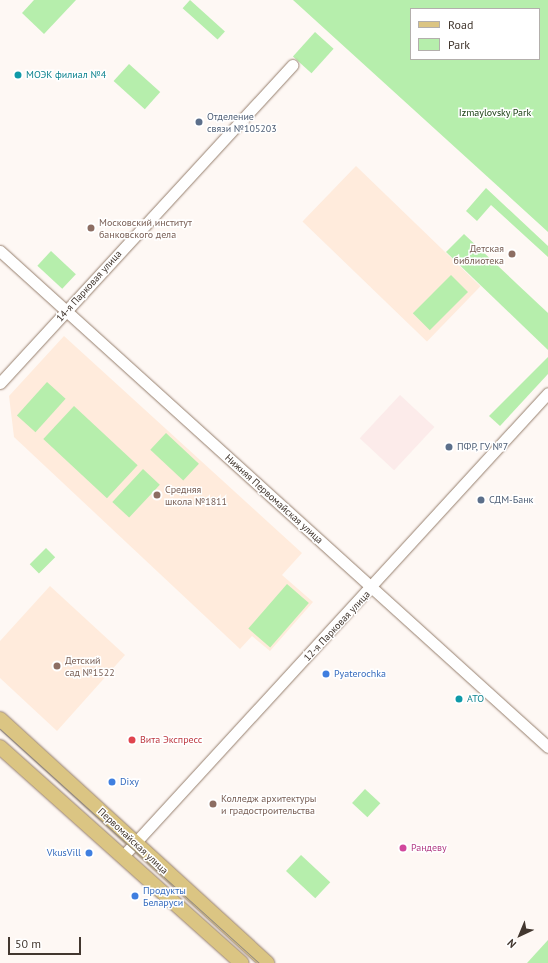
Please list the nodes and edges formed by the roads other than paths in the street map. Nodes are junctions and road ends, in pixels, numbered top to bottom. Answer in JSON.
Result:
{"nodes":[{"id":1,"x":292,"y":65,"type":"dead end"},
{"id":2,"x":0,"y":251,"type":"edge"},
{"id":3,"x":66,"y":310,"type":"junction"},
{"id":4,"x":0,"y":383,"type":"edge"},
{"id":5,"x":548,"y":392,"type":"edge"},
{"id":6,"x":372,"y":588,"type":"junction"},
{"id":7,"x":0,"y":719,"type":"edge"},
{"id":8,"x":0,"y":747,"type":"edge"},
{"id":9,"x":548,"y":747,"type":"edge"},
{"id":10,"x":135,"y":844,"type":"junction"},
{"id":11,"x":123,"y":856,"type":"junction"},
{"id":12,"x":242,"y":963,"type":"edge"},
{"id":13,"x":266,"y":963,"type":"edge"}],
"edges":[{"from":1,"to":3,"type":"street","name":"14-я Парковая улица"},
{"from":2,"to":3,"type":"street","name":"Нижняя Первомайская улица"},
{"from":3,"to":4,"type":"street","name":"14-я Парковая улица"},
{"from":3,"to":6,"type":"street","name":"Нижняя Первомайская улица"},
{"from":5,"to":6,"type":"street","name":"12-я Парковая улица"},
{"from":6,"to":9,"type":"street","name":"Нижняя Первомайская улица"},
{"from":6,"to":10,"type":"street","name":"12-я Парковая улица"},
{"from":7,"to":10,"type":"main road","name":"Первомайская улица"},
{"from":8,"to":11,"type":"main road","name":"Первомайская улица"},
{"from":10,"to":11,"type":"street","name":"12-я Парковая улица"},
{"from":10,"to":13,"type":"main road","name":"Первомайская улица"},
{"from":11,"to":12,"type":"main road","name":"Первомайская улица"}]}
